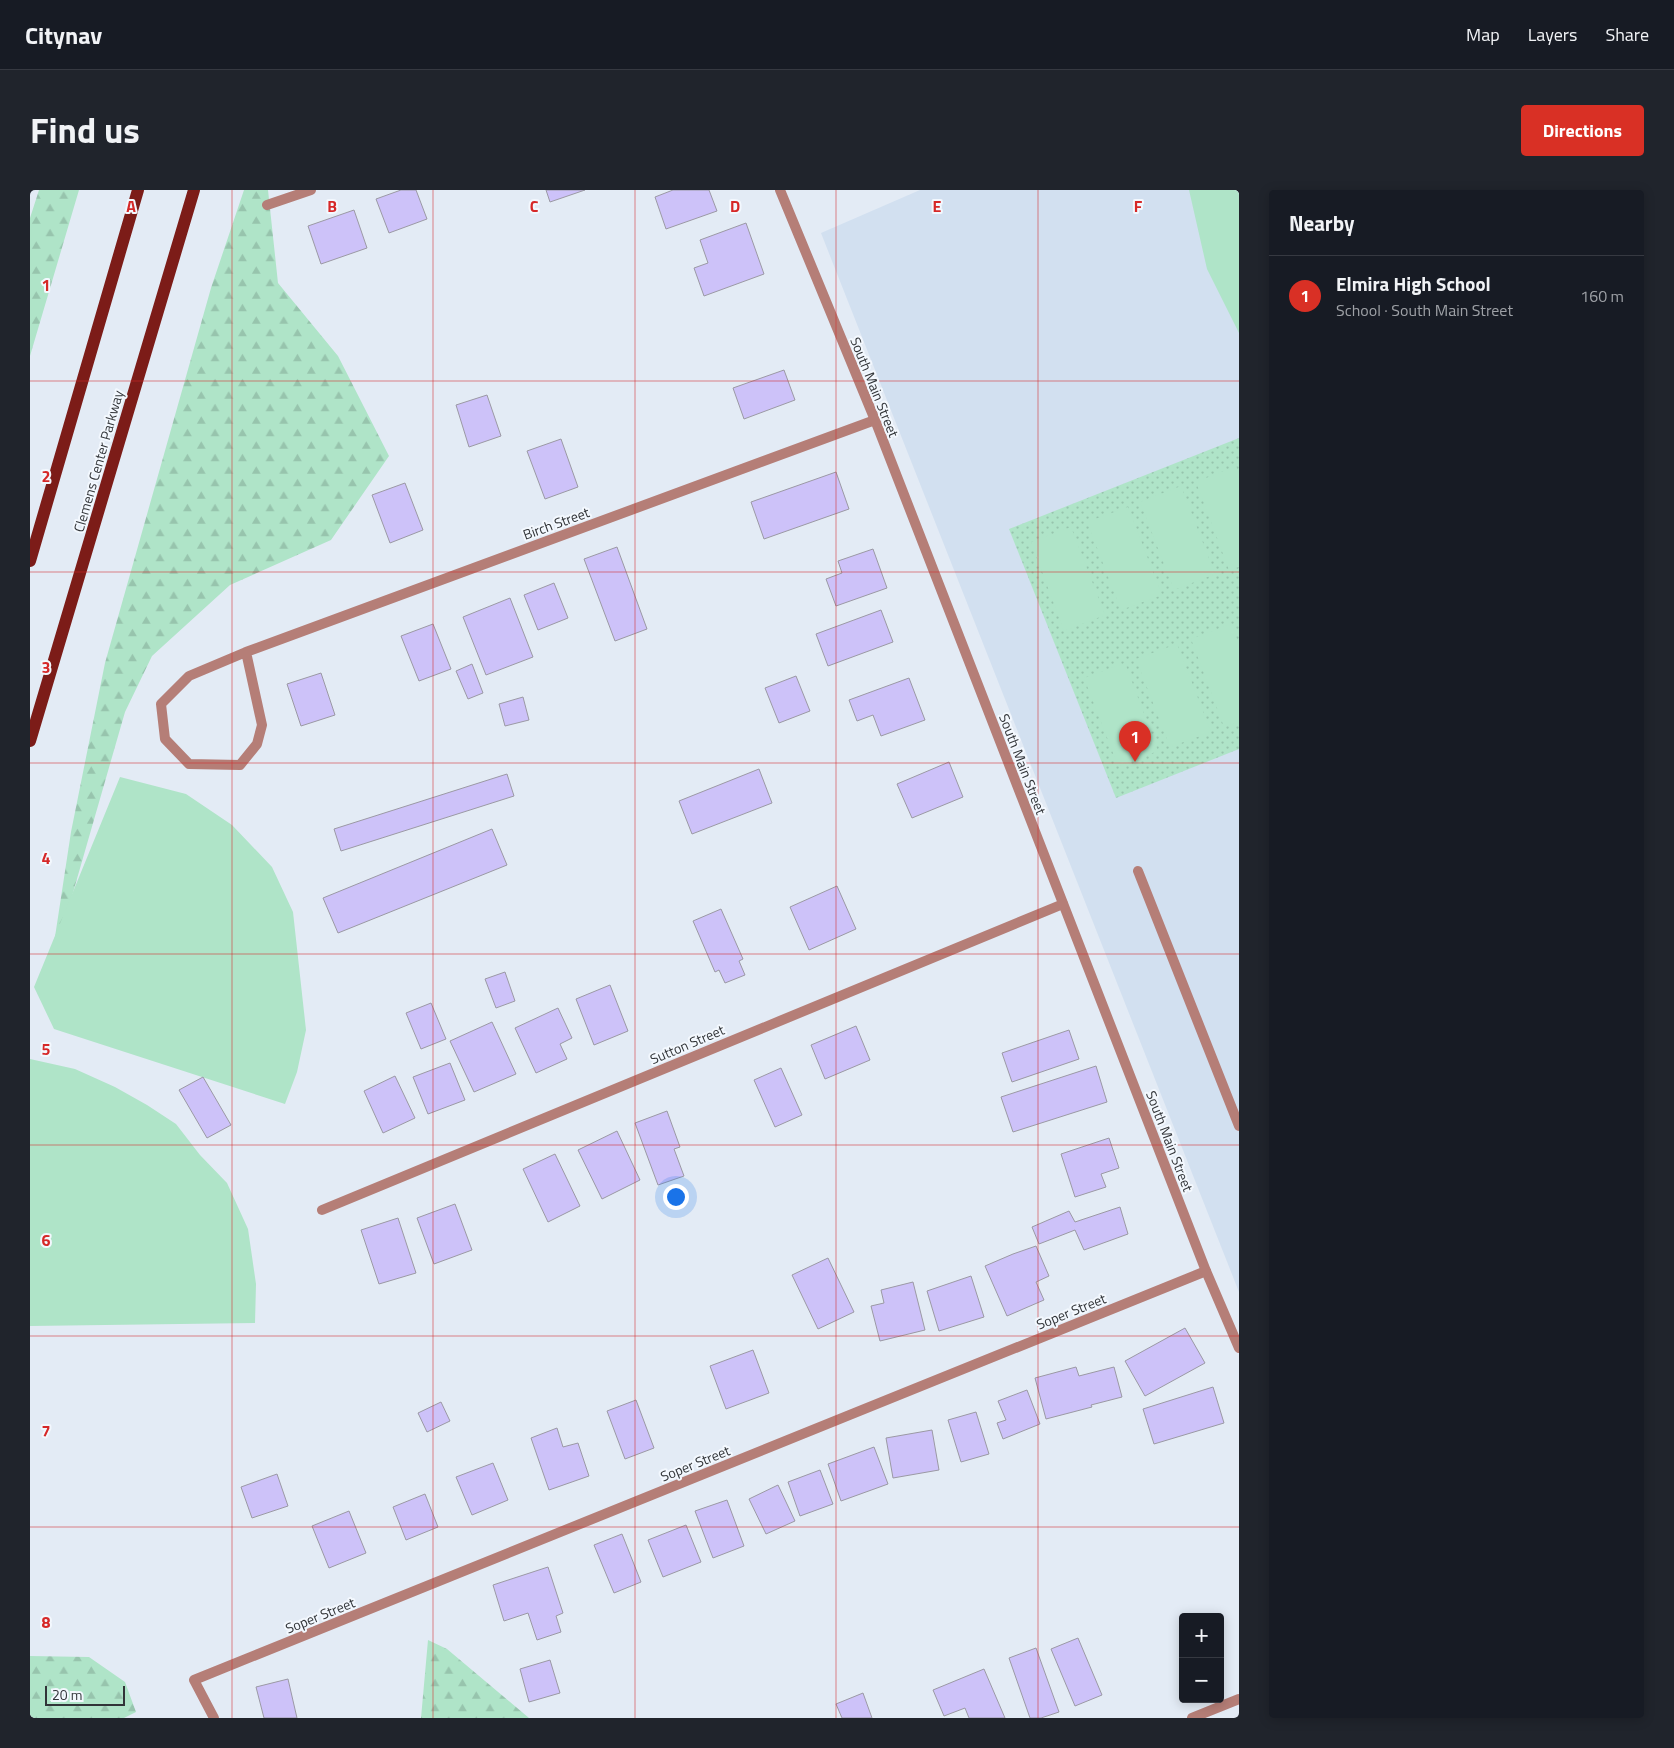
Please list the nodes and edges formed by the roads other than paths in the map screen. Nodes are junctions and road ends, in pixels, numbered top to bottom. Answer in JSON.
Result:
{"nodes":[{"id":1,"x":138,"y":190,"type":"edge"},
{"id":2,"x":194,"y":190,"type":"edge"},
{"id":3,"x":311,"y":190,"type":"edge"},
{"id":4,"x":780,"y":190,"type":"edge"},
{"id":5,"x":267,"y":204,"type":"dead end"},
{"id":6,"x":875,"y":420,"type":"junction"},
{"id":7,"x":30,"y":560,"type":"edge"},
{"id":8,"x":246,"y":652,"type":"junction"},
{"id":9,"x":30,"y":741,"type":"edge"},
{"id":10,"x":1138,"y":871,"type":"dead end"},
{"id":11,"x":1063,"y":904,"type":"junction"},
{"id":12,"x":1239,"y":1126,"type":"edge"},
{"id":13,"x":322,"y":1210,"type":"dead end"},
{"id":14,"x":1206,"y":1271,"type":"junction"},
{"id":15,"x":1239,"y":1348,"type":"edge"},
{"id":16,"x":1239,"y":1699,"type":"edge"},
{"id":17,"x":214,"y":1718,"type":"edge"},
{"id":18,"x":1192,"y":1718,"type":"edge"}],
"edges":[{"from":1,"to":7,"type":"main road"},
{"from":2,"to":9,"type":"main road","name":"Clemens Center Parkway"},
{"from":3,"to":5,"type":"street"},
{"from":4,"to":6,"type":"street","name":"South Main Street"},
{"from":6,"to":8,"type":"street","name":"Birch Street"},
{"from":6,"to":11,"type":"street","name":"South Main Street"},
{"from":8,"to":8,"type":"street","name":"Birch Street"},
{"from":10,"to":12,"type":"street"},
{"from":11,"to":13,"type":"street","name":"Sutton Street"},
{"from":11,"to":14,"type":"street","name":"South Main Street"},
{"from":14,"to":15,"type":"street","name":"South Main Street"},
{"from":14,"to":17,"type":"street","name":"Soper Street"},
{"from":16,"to":18,"type":"street"}]}
